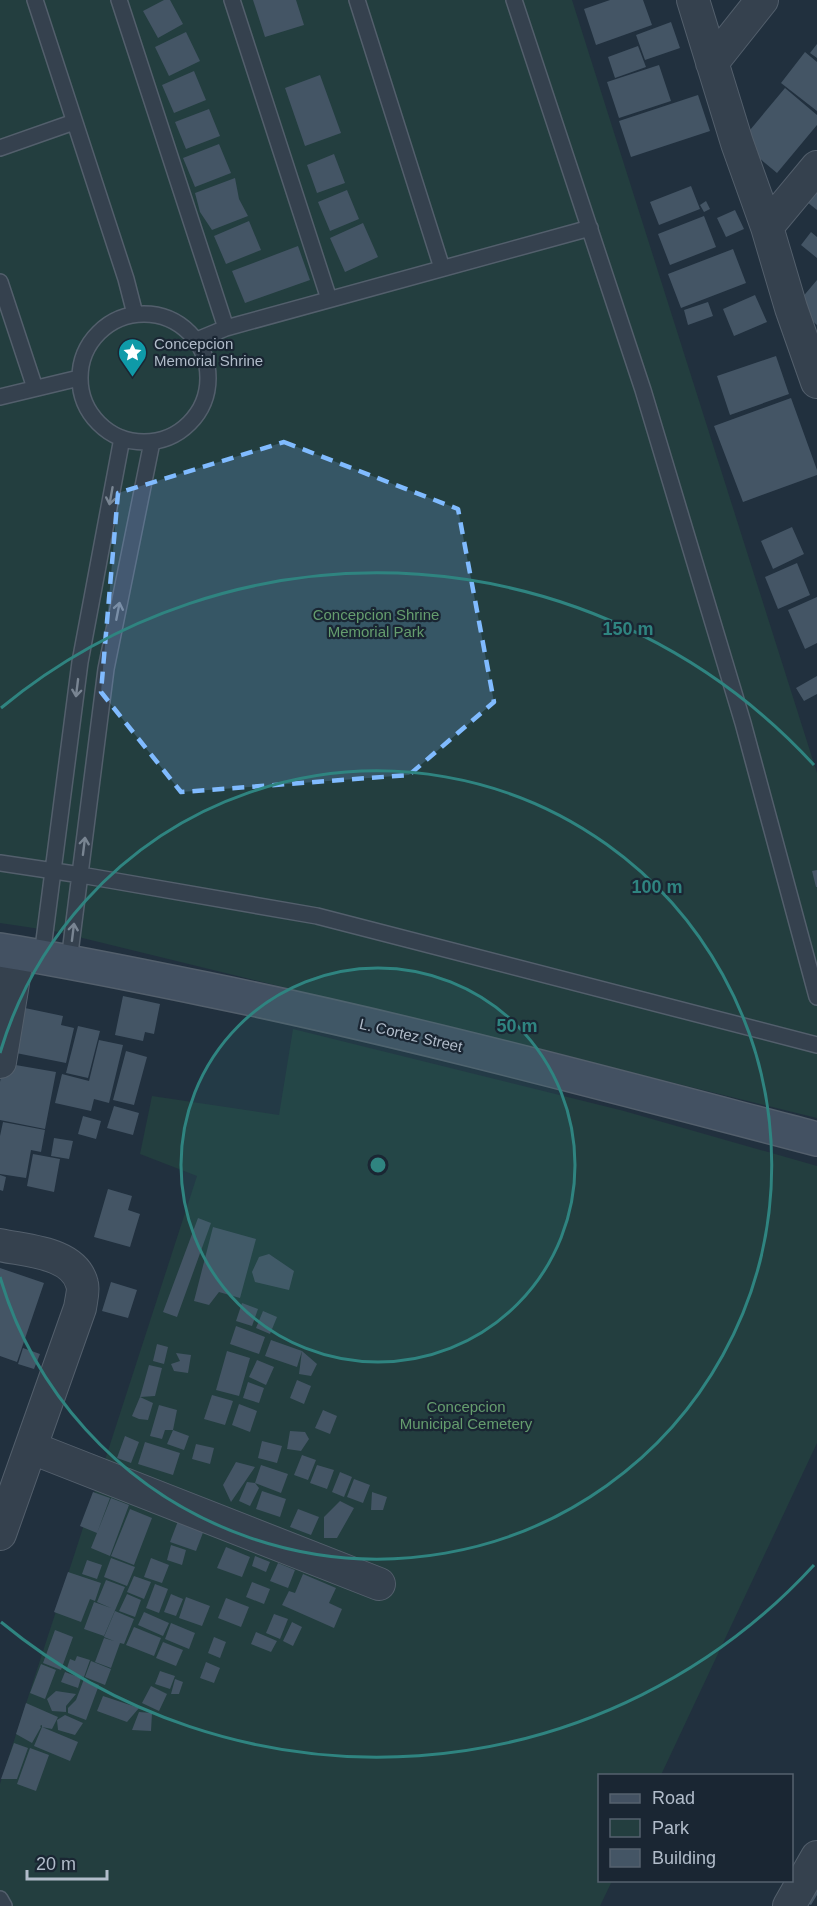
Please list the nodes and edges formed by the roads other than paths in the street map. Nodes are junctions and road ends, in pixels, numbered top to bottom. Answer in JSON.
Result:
{"nodes":[{"id":1,"x":35,"y":0,"type":"edge"},
{"id":2,"x":118,"y":0,"type":"edge"},
{"id":3,"x":232,"y":0,"type":"edge"},
{"id":4,"x":357,"y":0,"type":"edge"},
{"id":5,"x":514,"y":0,"type":"edge"},
{"id":6,"x":693,"y":0,"type":"edge"},
{"id":7,"x":762,"y":0,"type":"edge"},
{"id":8,"x":712,"y":63,"type":"junction"},
{"id":9,"x":74,"y":122,"type":"junction"},
{"id":10,"x":0,"y":148,"type":"edge"},
{"id":11,"x":817,"y":167,"type":"edge"},
{"id":12,"x":767,"y":227,"type":"junction"},
{"id":13,"x":590,"y":228,"type":"junction"},
{"id":14,"x":442,"y":268,"type":"junction"},
{"id":15,"x":0,"y":282,"type":"edge"},
{"id":16,"x":329,"y":299,"type":"junction"},
{"id":17,"x":135,"y":314,"type":"junction"},
{"id":18,"x":226,"y":328,"type":"junction"},
{"id":19,"x":197,"y":340,"type":"junction"},
{"id":20,"x":80,"y":378,"type":"junction"},
{"id":21,"x":817,"y":382,"type":"edge"},
{"id":22,"x":35,"y":388,"type":"junction"},
{"id":23,"x":0,"y":397,"type":"edge"},
{"id":24,"x":122,"y":438,"type":"junction"},
{"id":25,"x":152,"y":442,"type":"junction"},
{"id":26,"x":0,"y":863,"type":"edge"},
{"id":27,"x":54,"y":871,"type":"junction"},
{"id":28,"x":81,"y":875,"type":"junction"},
{"id":29,"x":32,"y":955,"type":"edge"},
{"id":30,"x":817,"y":997,"type":"edge"},
{"id":31,"x":817,"y":1045,"type":"edge"},
{"id":32,"x":0,"y":1062,"type":"edge"},
{"id":33,"x":817,"y":1139,"type":"edge"},
{"id":34,"x":0,"y":1245,"type":"edge"},
{"id":35,"x":32,"y":1448,"type":"junction"},
{"id":36,"x":7,"y":1492,"type":"edge"},
{"id":37,"x":0,"y":1533,"type":"edge"},
{"id":38,"x":379,"y":1584,"type":"dead end"},
{"id":39,"x":817,"y":1857,"type":"edge"},
{"id":40,"x":0,"y":1899,"type":"edge"},
{"id":41,"x":4,"y":1906,"type":"edge"},
{"id":42,"x":789,"y":1906,"type":"edge"}],
"edges":[{"from":1,"to":9,"type":"lane"},
{"from":2,"to":18,"type":"lane"},
{"from":3,"to":16,"type":"lane"},
{"from":4,"to":14,"type":"lane"},
{"from":5,"to":13,"type":"lane"},
{"from":6,"to":8,"type":"street"},
{"from":7,"to":8,"type":"street"},
{"from":8,"to":12,"type":"street"},
{"from":9,"to":10,"type":"lane"},
{"from":9,"to":17,"type":"lane"},
{"from":11,"to":12,"type":"street"},
{"from":12,"to":21,"type":"street"},
{"from":13,"to":14,"type":"lane"},
{"from":13,"to":30,"type":"lane"},
{"from":14,"to":16,"type":"lane"},
{"from":15,"to":22,"type":"lane"},
{"from":16,"to":18,"type":"lane"},
{"from":17,"to":19,"type":"lane"},
{"from":17,"to":20,"type":"lane"},
{"from":18,"to":19,"type":"lane"},
{"from":19,"to":25,"type":"lane"},
{"from":20,"to":22,"type":"lane"},
{"from":20,"to":24,"type":"lane"},
{"from":22,"to":23,"type":"lane"},
{"from":24,"to":25,"type":"lane"},
{"from":24,"to":27,"type":"lane","one_way":true},
{"from":28,"to":25,"type":"lane","one_way":true},
{"from":26,"to":27,"type":"lane"},
{"from":27,"to":28,"type":"lane"},
{"from":27,"to":29,"type":"lane"},
{"from":29,"to":28,"type":"lane","one_way":true},
{"from":28,"to":31,"type":"lane"},
{"from":29,"to":32,"type":"street"},
{"from":29,"to":33,"type":"main road","name":"L. Cortez Street"},
{"from":34,"to":35,"type":"street"},
{"from":35,"to":36,"type":"street"},
{"from":35,"to":38,"type":"street"},
{"from":36,"to":37,"type":"street"},
{"from":39,"to":42,"type":"street"},
{"from":40,"to":41,"type":"lane"}]}
